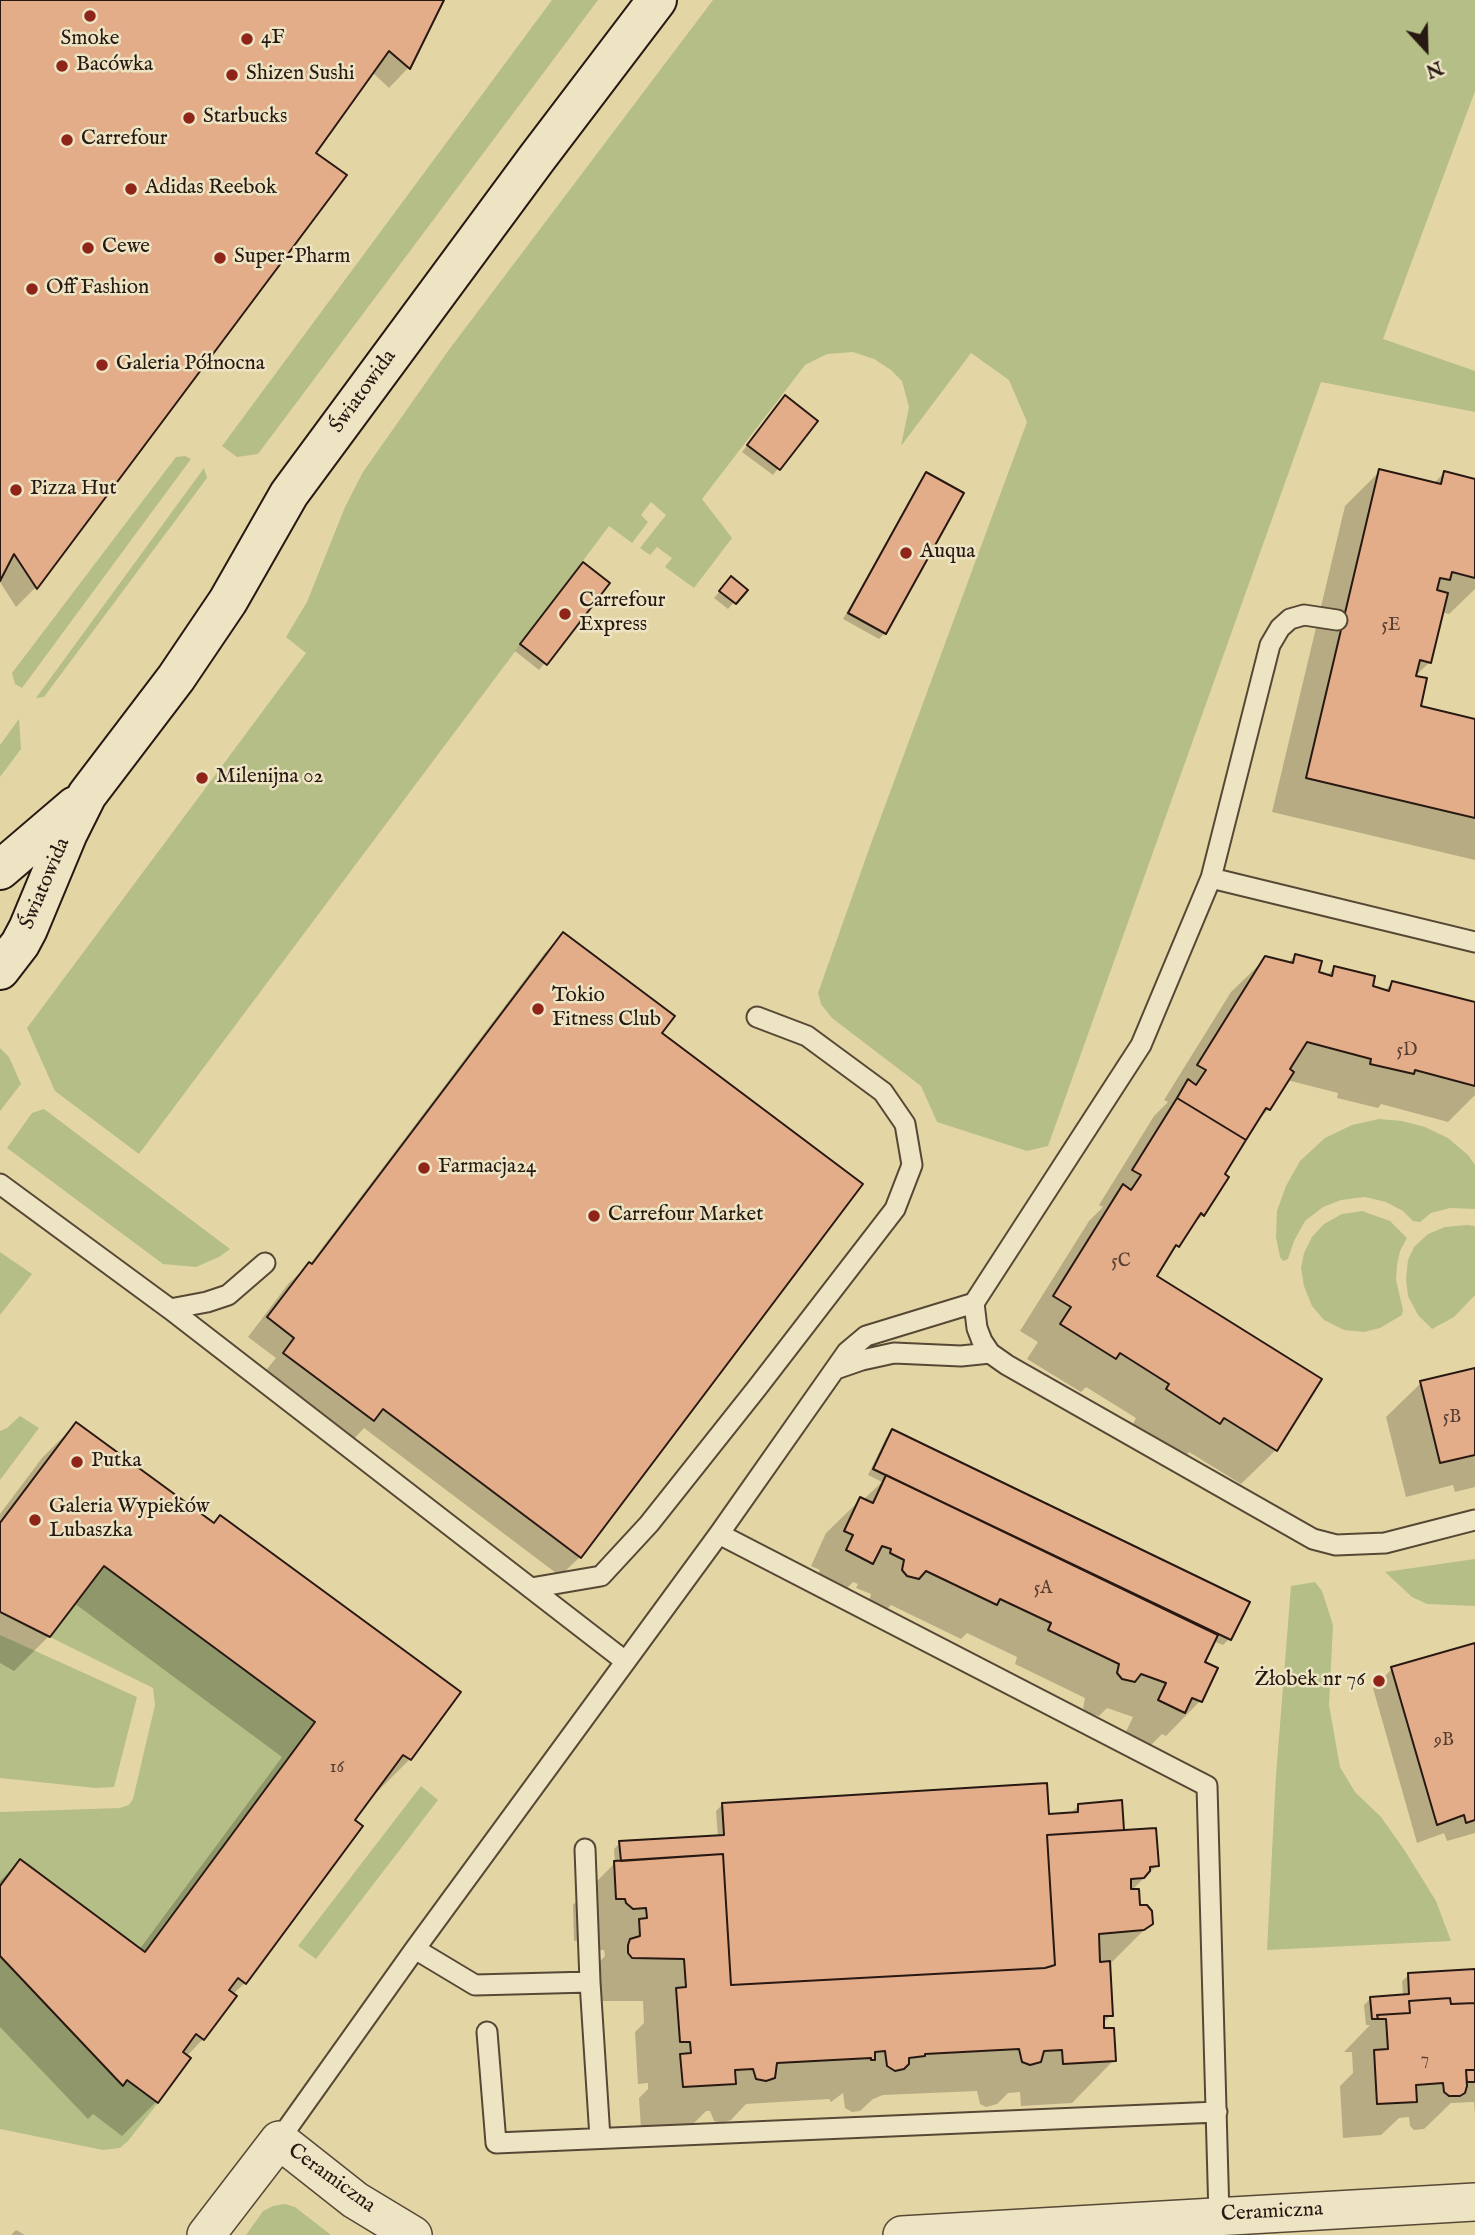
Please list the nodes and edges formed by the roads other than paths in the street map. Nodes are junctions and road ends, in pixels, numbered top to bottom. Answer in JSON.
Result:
{"nodes":[{"id":1,"x":657,"y":0,"type":"edge"},
{"id":2,"x":1337,"y":620,"type":"dead end"},
{"id":3,"x":87,"y":795,"type":"junction"},
{"id":4,"x":0,"y":870,"type":"edge"},
{"id":5,"x":1211,"y":877,"type":"junction"},
{"id":6,"x":1475,"y":942,"type":"edge"},
{"id":7,"x":0,"y":970,"type":"edge"},
{"id":8,"x":757,"y":1017,"type":"dead end"},
{"id":9,"x":0,"y":1184,"type":"edge"},
{"id":10,"x":265,"y":1263,"type":"dead end"},
{"id":11,"x":974,"y":1303,"type":"junction"},
{"id":12,"x":170,"y":1309,"type":"junction"},
{"id":13,"x":990,"y":1353,"type":"junction"},
{"id":14,"x":836,"y":1369,"type":"junction"},
{"id":15,"x":1475,"y":1520,"type":"edge"},
{"id":16,"x":719,"y":1534,"type":"junction"},
{"id":17,"x":531,"y":1588,"type":"junction"},
{"id":18,"x":625,"y":1661,"type":"junction"},
{"id":19,"x":585,"y":1849,"type":"dead end"},
{"id":20,"x":415,"y":1949,"type":"junction"},
{"id":21,"x":590,"y":1982,"type":"junction"},
{"id":22,"x":488,"y":2032,"type":"dead end"},
{"id":23,"x":1217,"y":2112,"type":"junction"},
{"id":24,"x":600,"y":2138,"type":"junction"},
{"id":25,"x":279,"y":2140,"type":"junction"},
{"id":26,"x":1475,"y":2202,"type":"edge"},
{"id":27,"x":1219,"y":2216,"type":"junction"},
{"id":28,"x":206,"y":2235,"type":"edge"},
{"id":29,"x":413,"y":2235,"type":"edge"},
{"id":30,"x":902,"y":2235,"type":"edge"}],
"edges":[{"from":1,"to":3,"type":"street","name":"Światowida"},
{"from":2,"to":5,"type":"lane"},
{"from":3,"to":4,"type":"street","name":"Światowida"},
{"from":3,"to":7,"type":"street","name":"Światowida"},
{"from":5,"to":6,"type":"lane"},
{"from":5,"to":11,"type":"lane"},
{"from":8,"to":17,"type":"lane"},
{"from":9,"to":12,"type":"lane"},
{"from":10,"to":12,"type":"lane"},
{"from":11,"to":13,"type":"lane"},
{"from":11,"to":14,"type":"lane"},
{"from":12,"to":17,"type":"lane"},
{"from":13,"to":14,"type":"lane"},
{"from":13,"to":15,"type":"lane"},
{"from":14,"to":16,"type":"lane"},
{"from":16,"to":18,"type":"lane"},
{"from":16,"to":23,"type":"lane"},
{"from":17,"to":18,"type":"lane"},
{"from":18,"to":20,"type":"lane"},
{"from":19,"to":21,"type":"lane"},
{"from":20,"to":21,"type":"lane"},
{"from":20,"to":25,"type":"lane"},
{"from":21,"to":24,"type":"lane"},
{"from":22,"to":24,"type":"lane"},
{"from":23,"to":24,"type":"lane"},
{"from":23,"to":27,"type":"lane"},
{"from":25,"to":28,"type":"street","name":"Ceramiczna"},
{"from":25,"to":29,"type":"street","name":"Ceramiczna"},
{"from":26,"to":27,"type":"street","name":"Ceramiczna"},
{"from":27,"to":30,"type":"street","name":"Ceramiczna"}]}
